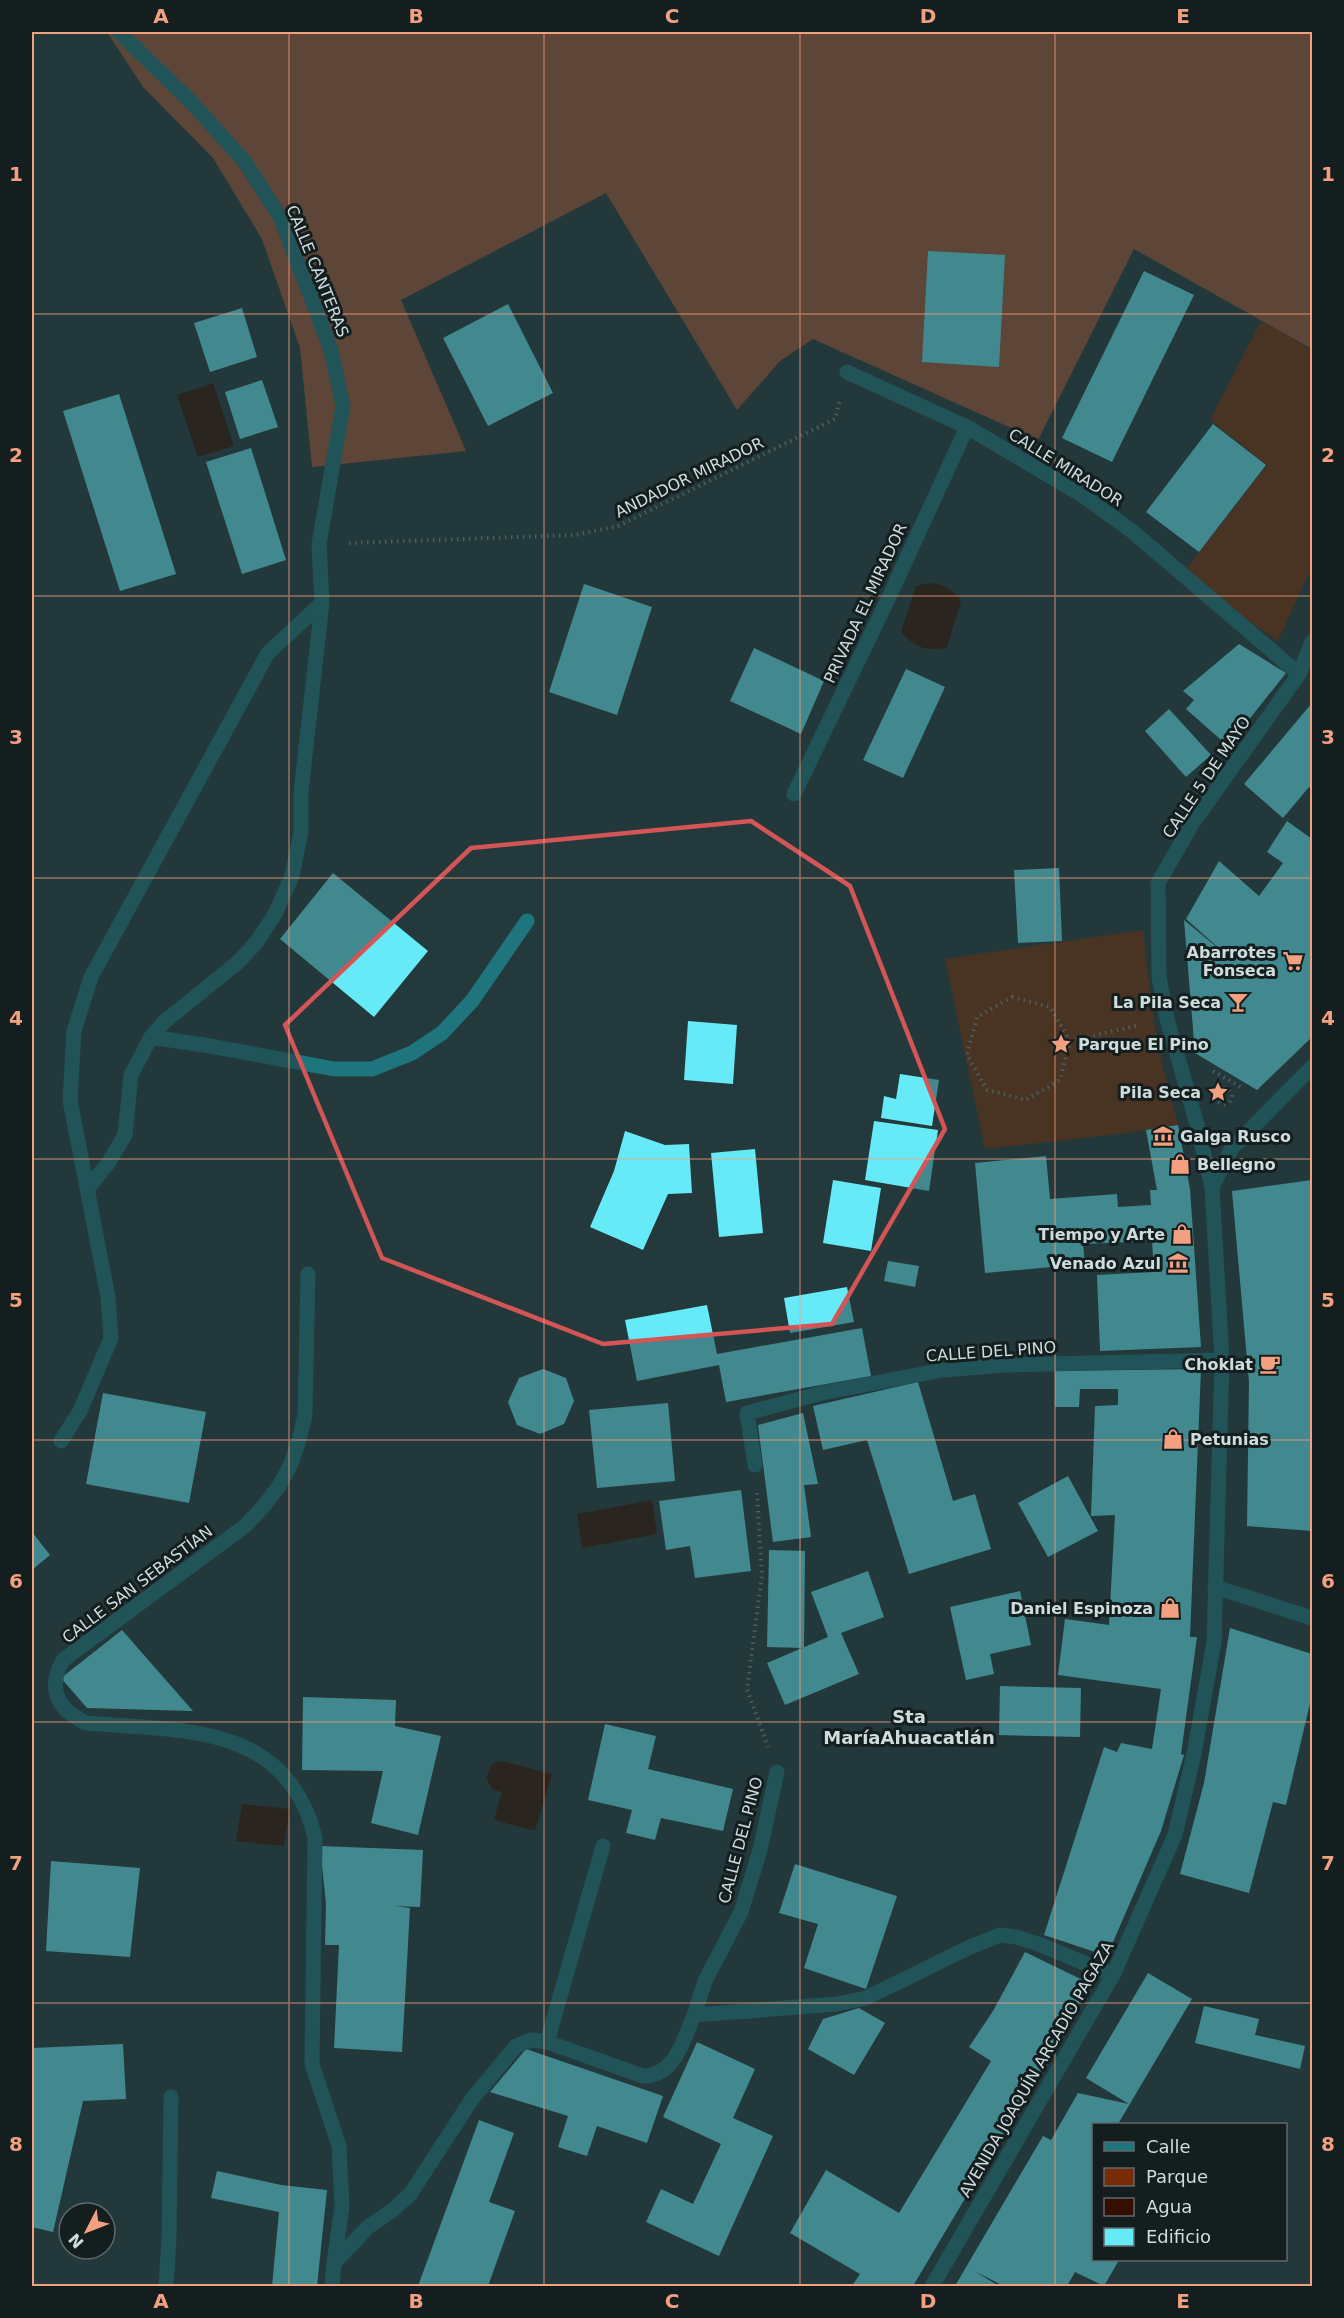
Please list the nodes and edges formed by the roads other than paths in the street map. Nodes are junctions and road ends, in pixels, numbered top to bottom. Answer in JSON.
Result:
{"nodes":[{"id":1,"x":119,"y":32,"type":"edge"},
{"id":2,"x":847,"y":372,"type":"road end"},
{"id":3,"x":967,"y":427,"type":"junction"},
{"id":4,"x":322,"y":603,"type":"junction"},
{"id":5,"x":1312,"y":642,"type":"edge"},
{"id":6,"x":1299,"y":674,"type":"junction"},
{"id":7,"x":794,"y":794,"type":"dead end"},
{"id":8,"x":527,"y":921,"type":"dead end"},
{"id":9,"x":151,"y":1038,"type":"junction"},
{"id":10,"x":1312,"y":1067,"type":"edge"},
{"id":11,"x":89,"y":1187,"type":"junction"},
{"id":12,"x":1212,"y":1187,"type":"junction"},
{"id":13,"x":308,"y":1275,"type":"dead end"},
{"id":14,"x":1222,"y":1360,"type":"junction"},
{"id":15,"x":61,"y":1441,"type":"dead end"},
{"id":16,"x":755,"y":1465,"type":"road end"},
{"id":17,"x":1215,"y":1587,"type":"junction"},
{"id":18,"x":1312,"y":1618,"type":"edge"},
{"id":19,"x":777,"y":1772,"type":"road end"},
{"id":20,"x":603,"y":1846,"type":"dead end"},
{"id":21,"x":1113,"y":1975,"type":"junction"},
{"id":22,"x":694,"y":2015,"type":"junction"},
{"id":23,"x":547,"y":2042,"type":"junction"},
{"id":24,"x":171,"y":2097,"type":"dead end"},
{"id":25,"x":334,"y":2262,"type":"junction"},
{"id":26,"x":166,"y":2286,"type":"edge"},
{"id":27,"x":332,"y":2286,"type":"edge"},
{"id":28,"x":932,"y":2286,"type":"edge"}],
"edges":[{"from":1,"to":4,"type":"street","name":"CALLE CANTERAS"},
{"from":2,"to":3,"type":"street","name":"CALLE MIRADOR"},
{"from":3,"to":6,"type":"street","name":"CALLE MIRADOR"},
{"from":3,"to":7,"type":"street","name":"PRIVADA EL MIRADOR"},
{"from":4,"to":9,"type":"street","name":"CALLE CANTERAS"},
{"from":4,"to":11,"type":"street"},
{"from":5,"to":6,"type":"street","name":"CALLE 5 DE MAYO"},
{"from":6,"to":12,"type":"street","name":"CALLE 5 DE MAYO"},
{"from":8,"to":9,"type":"street"},
{"from":9,"to":11,"type":"street","name":"CALLE CANTERAS"},
{"from":10,"to":12,"type":"street"},
{"from":11,"to":15,"type":"street"},
{"from":12,"to":14,"type":"street","name":"AVENIDA JOAQUÍN ARCADIO PAGAZA"},
{"from":13,"to":25,"type":"street","name":"CALLE SAN SEBASTÍAN"},
{"from":14,"to":16,"type":"street","name":"CALLE DEL PINO"},
{"from":14,"to":17,"type":"street","name":"AVENIDA JOAQUÍN ARCADIO PAGAZA"},
{"from":17,"to":18,"type":"street"},
{"from":17,"to":21,"type":"street","name":"AVENIDA JOAQUÍN ARCADIO PAGAZA"},
{"from":19,"to":22,"type":"street","name":"CALLE DEL PINO"},
{"from":20,"to":23,"type":"street"},
{"from":21,"to":22,"type":"street"},
{"from":21,"to":28,"type":"street","name":"AVENIDA JOAQUÍN ARCADIO PAGAZA"},
{"from":22,"to":23,"type":"street","name":"CALLE DEL PINO"},
{"from":23,"to":25,"type":"street"},
{"from":24,"to":26,"type":"street"},
{"from":25,"to":27,"type":"street","name":"CALLE SAN SEBASTÍAN"}]}
